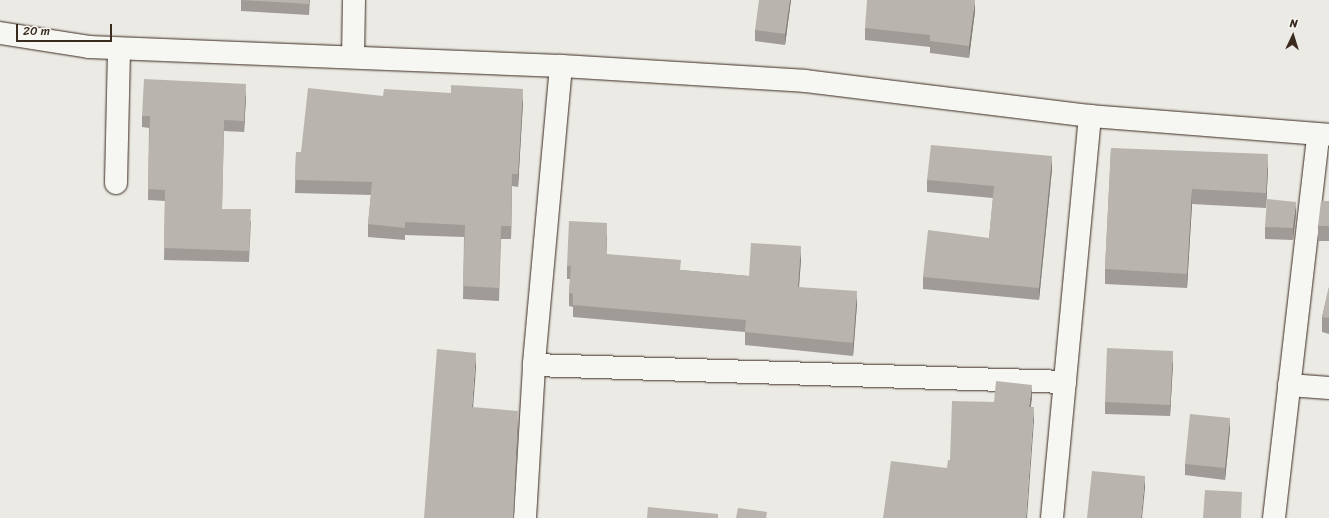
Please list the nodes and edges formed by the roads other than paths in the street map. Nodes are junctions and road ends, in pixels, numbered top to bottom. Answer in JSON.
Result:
{"nodes":[{"id":1,"x":354,"y":0,"type":"edge"},
{"id":2,"x":0,"y":33,"type":"edge"},
{"id":3,"x":119,"y":49,"type":"junction"},
{"id":4,"x":353,"y":57,"type":"junction"},
{"id":5,"x":561,"y":66,"type":"junction"},
{"id":6,"x":1090,"y":116,"type":"junction"},
{"id":7,"x":1323,"y":135,"type":"edge"},
{"id":8,"x":116,"y":183,"type":"dead end"},
{"id":9,"x":534,"y":365,"type":"junction"},
{"id":10,"x":1065,"y":382,"type":"junction"},
{"id":11,"x":1289,"y":385,"type":"junction"},
{"id":12,"x":1329,"y":388,"type":"edge"},
{"id":13,"x":525,"y":518,"type":"edge"},
{"id":14,"x":1052,"y":518,"type":"edge"},
{"id":15,"x":1274,"y":518,"type":"edge"}],
"edges":[{"from":1,"to":4,"type":"street"},
{"from":2,"to":3,"type":"street"},
{"from":3,"to":4,"type":"street"},
{"from":3,"to":8,"type":"street"},
{"from":4,"to":5,"type":"street"},
{"from":5,"to":6,"type":"street"},
{"from":5,"to":9,"type":"street"},
{"from":6,"to":7,"type":"street"},
{"from":6,"to":10,"type":"street"},
{"from":7,"to":11,"type":"street"},
{"from":9,"to":10,"type":"street"},
{"from":9,"to":13,"type":"street"},
{"from":10,"to":14,"type":"street"},
{"from":11,"to":12,"type":"street"},
{"from":11,"to":15,"type":"street"}]}
